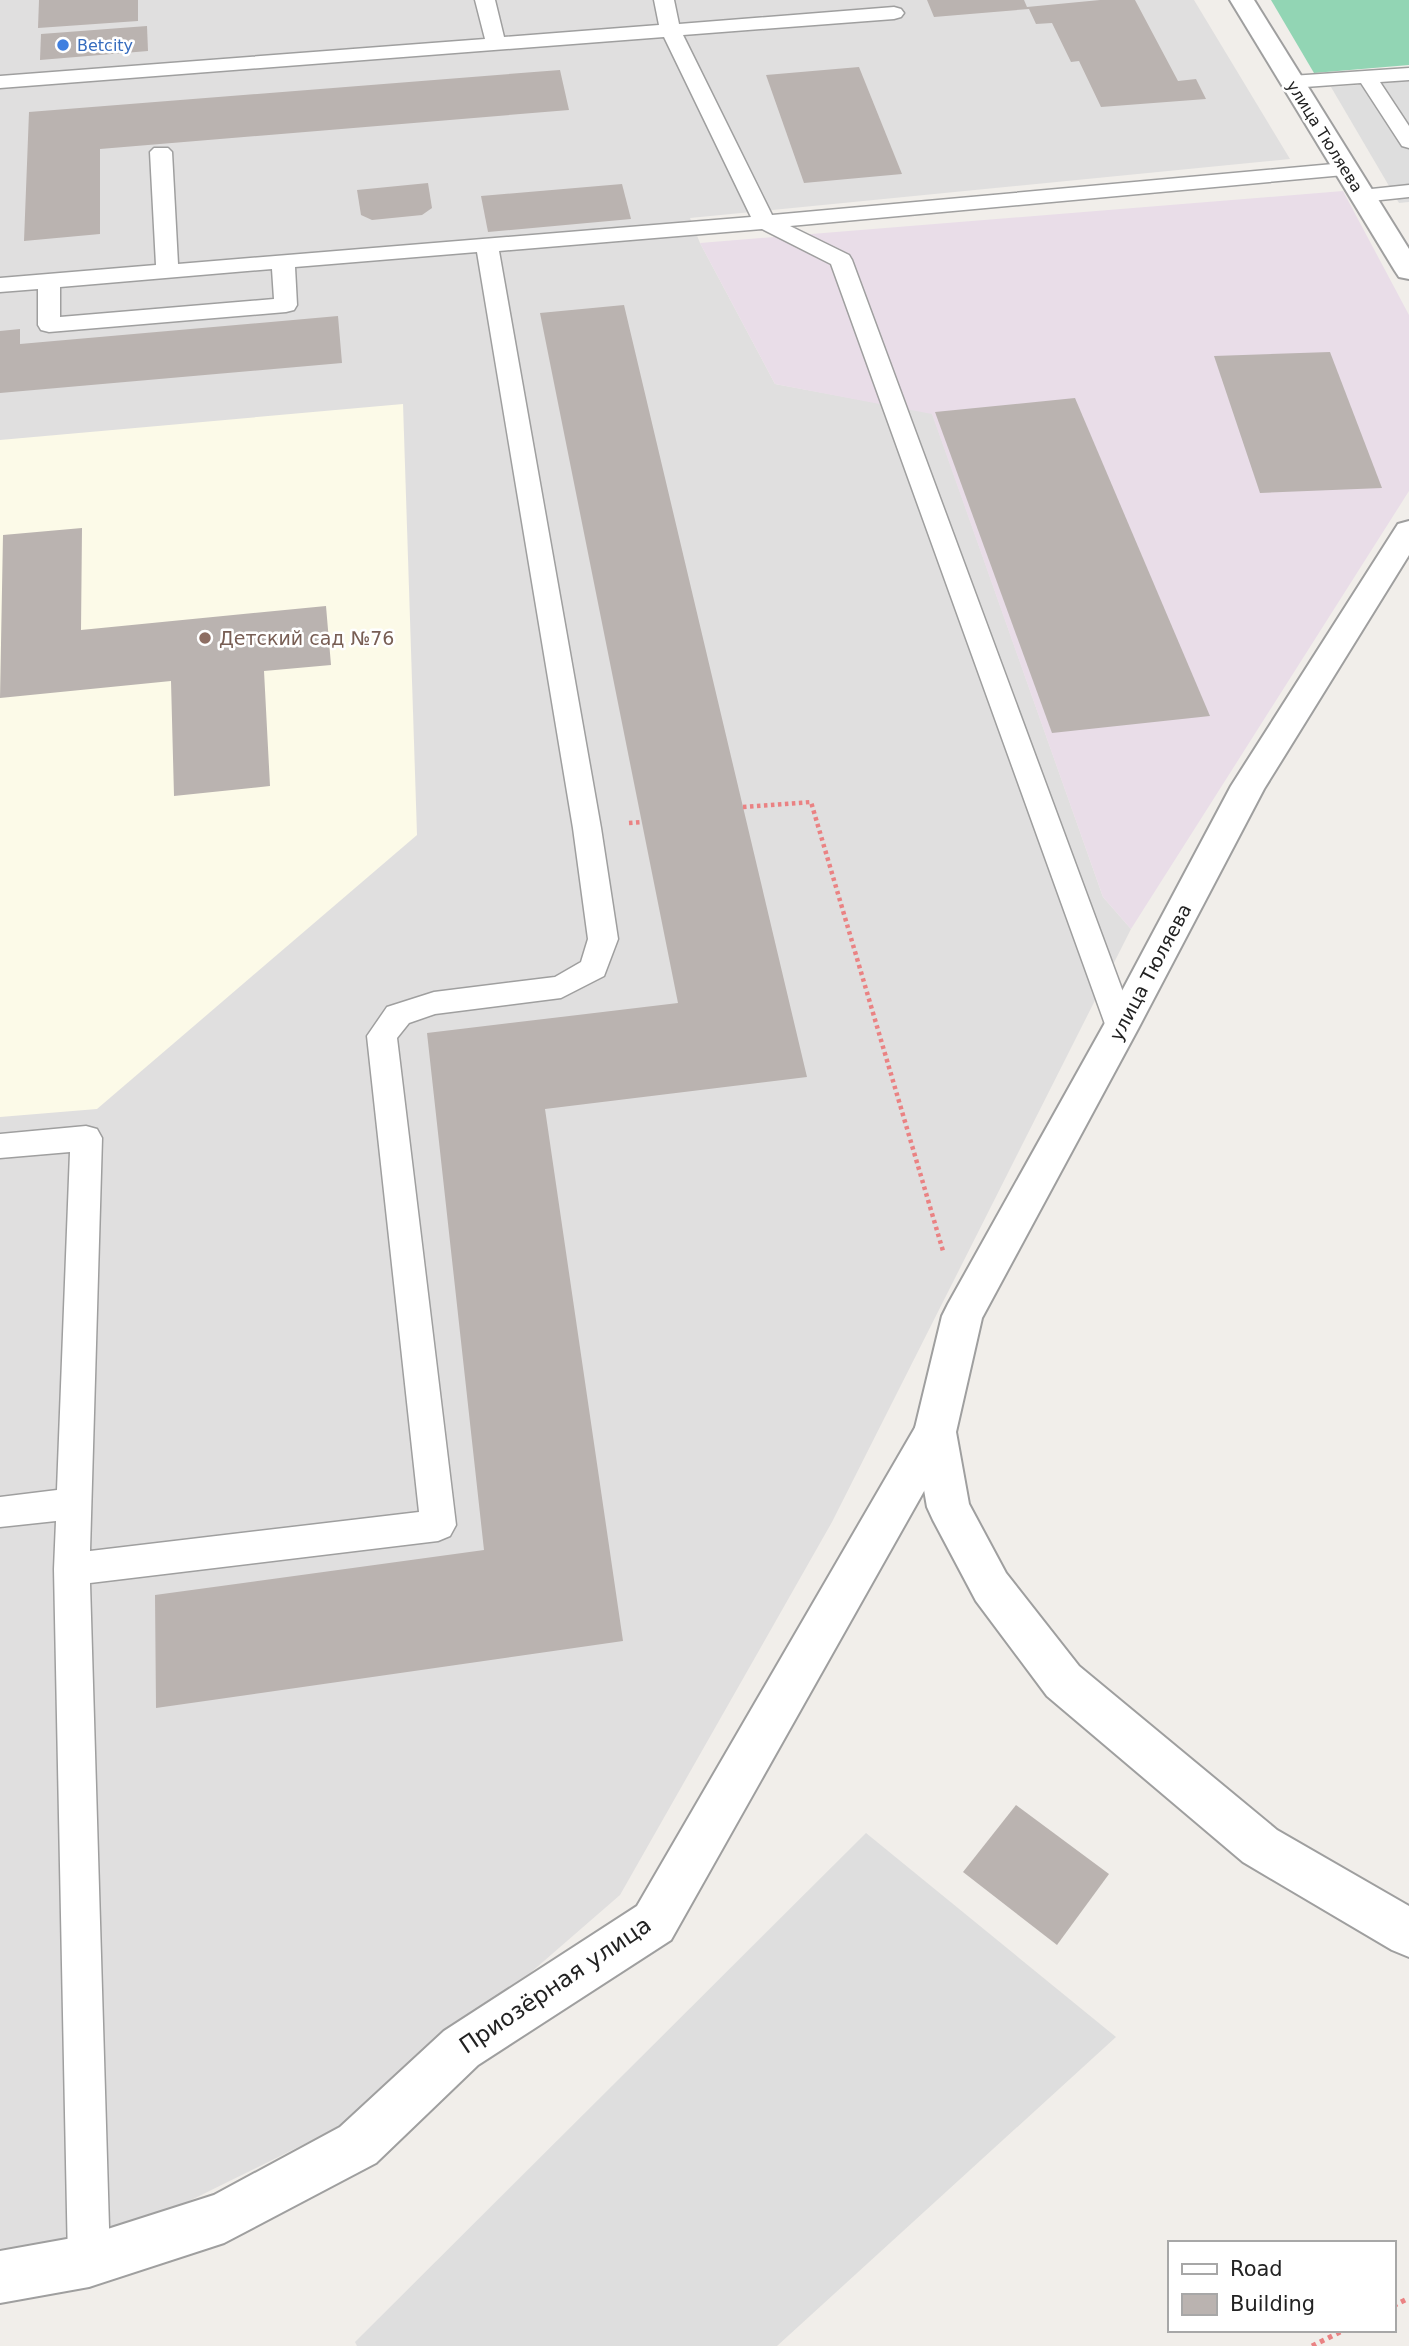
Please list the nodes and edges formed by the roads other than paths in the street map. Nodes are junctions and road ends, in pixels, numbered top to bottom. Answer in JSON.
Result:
{"nodes":[{"id":1,"x":485,"y":0,"type":"edge"},
{"id":2,"x":664,"y":0,"type":"edge"},
{"id":3,"x":1242,"y":0,"type":"edge"},
{"id":4,"x":894,"y":13,"type":"dead end"},
{"id":5,"x":670,"y":29,"type":"junction"},
{"id":6,"x":496,"y":44,"type":"junction"},
{"id":7,"x":1409,"y":74,"type":"edge"},
{"id":8,"x":1367,"y":77,"type":"junction"},
{"id":9,"x":0,"y":82,"type":"edge"},
{"id":10,"x":1291,"y":82,"type":"junction"},
{"id":11,"x":1409,"y":142,"type":"edge"},
{"id":12,"x":161,"y":152,"type":"dead end"},
{"id":13,"x":1345,"y":169,"type":"junction"},
{"id":14,"x":1409,"y":191,"type":"edge"},
{"id":15,"x":1362,"y":196,"type":"junction"},
{"id":16,"x":765,"y":222,"type":"junction"},
{"id":17,"x":487,"y":245,"type":"junction"},
{"id":18,"x":283,"y":262,"type":"junction"},
{"id":19,"x":167,"y":271,"type":"junction"},
{"id":20,"x":1409,"y":271,"type":"edge"},
{"id":21,"x":49,"y":281,"type":"junction"},
{"id":22,"x":0,"y":285,"type":"edge"},
{"id":23,"x":1409,"y":531,"type":"edge"},
{"id":24,"x":1121,"y":1027,"type":"junction"},
{"id":25,"x":0,"y":1146,"type":"edge"},
{"id":26,"x":936,"y":1432,"type":"junction"},
{"id":27,"x":74,"y":1504,"type":"junction"},
{"id":28,"x":0,"y":1513,"type":"edge"},
{"id":29,"x":72,"y":1569,"type":"junction"},
{"id":30,"x":1409,"y":1933,"type":"edge"},
{"id":31,"x":89,"y":2261,"type":"junction"},
{"id":32,"x":0,"y":2277,"type":"edge"}],
"edges":[{"from":1,"to":6,"type":"lane"},
{"from":2,"to":5,"type":"lane"},
{"from":3,"to":10,"type":"street","name":"улица Тюляева"},
{"from":4,"to":5,"type":"lane"},
{"from":5,"to":6,"type":"lane"},
{"from":5,"to":16,"type":"lane"},
{"from":6,"to":9,"type":"lane"},
{"from":7,"to":8,"type":"lane"},
{"from":8,"to":10,"type":"lane"},
{"from":8,"to":11,"type":"lane"},
{"from":10,"to":13,"type":"street","name":"улица Тюляева"},
{"from":12,"to":19,"type":"lane"},
{"from":13,"to":15,"type":"street","name":"улица Тюляева"},
{"from":13,"to":16,"type":"lane"},
{"from":14,"to":15,"type":"lane"},
{"from":15,"to":20,"type":"street","name":"улица Тюляева"},
{"from":16,"to":17,"type":"lane"},
{"from":16,"to":24,"type":"lane"},
{"from":17,"to":18,"type":"lane"},
{"from":17,"to":29,"type":"lane"},
{"from":18,"to":19,"type":"lane"},
{"from":18,"to":21,"type":"lane"},
{"from":19,"to":21,"type":"lane"},
{"from":21,"to":22,"type":"lane"},
{"from":23,"to":24,"type":"street","name":"улица Тюляева"},
{"from":24,"to":26,"type":"street","name":"улица Тюляева"},
{"from":25,"to":27,"type":"lane"},
{"from":26,"to":30,"type":"street"},
{"from":26,"to":31,"type":"street","name":"Приозёрная улица"},
{"from":27,"to":28,"type":"lane"},
{"from":27,"to":29,"type":"lane"},
{"from":29,"to":31,"type":"lane"},
{"from":31,"to":32,"type":"street","name":"Приозёрная улица"}]}
